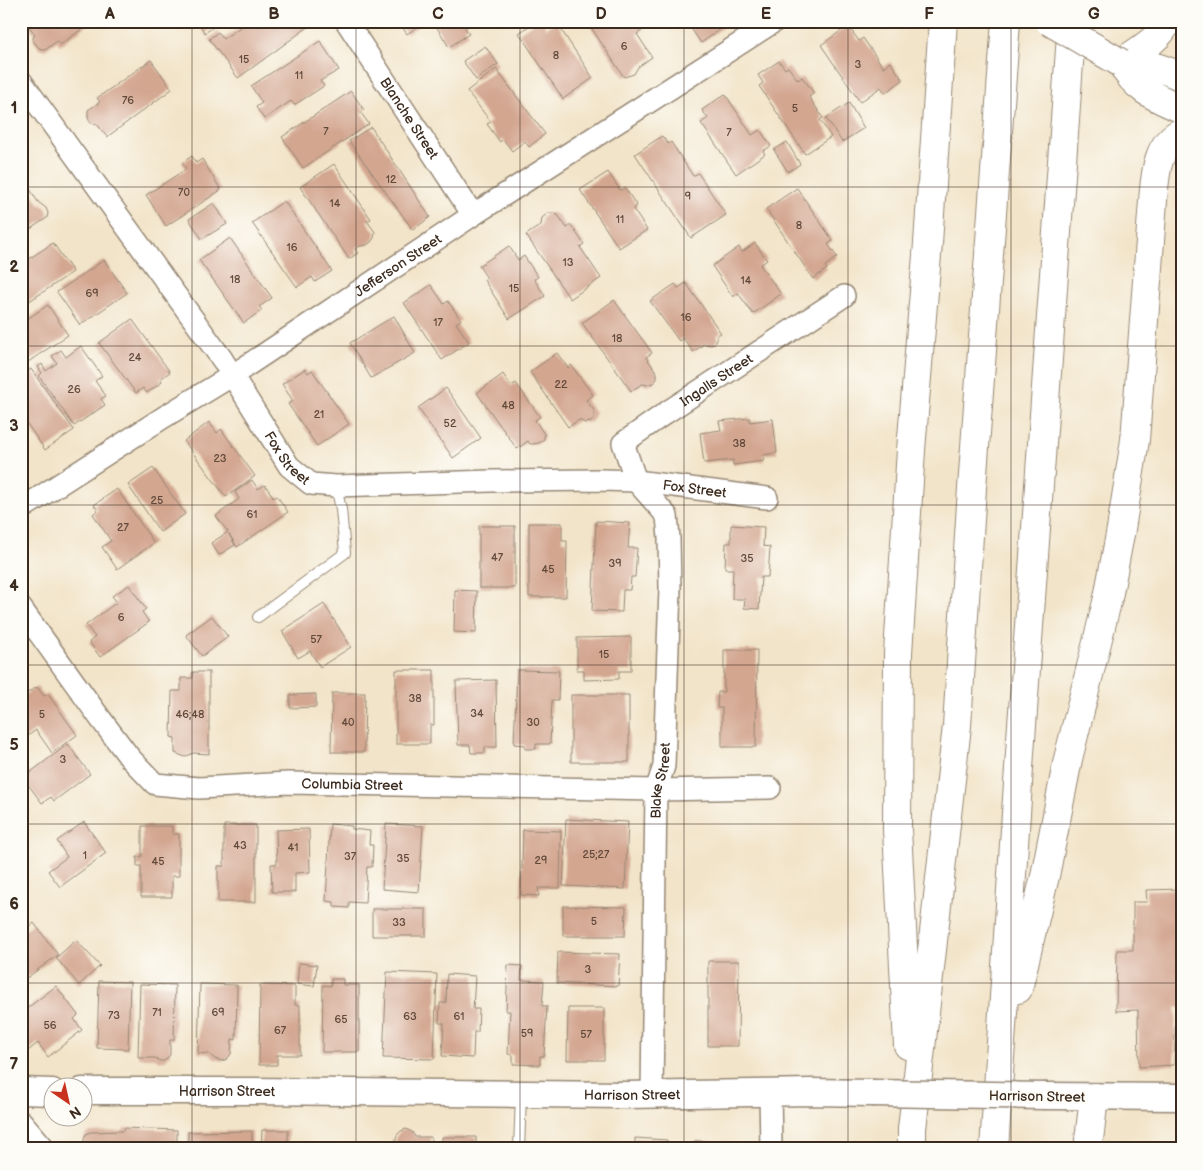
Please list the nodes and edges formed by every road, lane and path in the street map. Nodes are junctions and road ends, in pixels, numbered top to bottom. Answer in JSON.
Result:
{"nodes":[{"id":1,"x":346,"y":21,"type":"edge"},
{"id":2,"x":776,"y":21,"type":"edge"},
{"id":3,"x":943,"y":21,"type":"edge"},
{"id":4,"x":1006,"y":21,"type":"edge"},
{"id":5,"x":1049,"y":21,"type":"edge"},
{"id":6,"x":1072,"y":21,"type":"edge"},
{"id":7,"x":1168,"y":21,"type":"edge"},
{"id":8,"x":1121,"y":63,"type":"junction"},
{"id":9,"x":1182,"y":77,"type":"edge"},
{"id":10,"x":21,"y":80,"type":"edge"},
{"id":11,"x":1182,"y":109,"type":"edge"},
{"id":12,"x":1182,"y":132,"type":"edge"},
{"id":13,"x":474,"y":215,"type":"junction"},
{"id":14,"x":844,"y":296,"type":"dead end"},
{"id":15,"x":233,"y":375,"type":"junction"},
{"id":16,"x":636,"y":481,"type":"junction"},
{"id":17,"x":336,"y":486,"type":"junction"},
{"id":18,"x":768,"y":498,"type":"dead end"},
{"id":19,"x":21,"y":510,"type":"edge"},
{"id":20,"x":21,"y":608,"type":"edge"},
{"id":21,"x":258,"y":617,"type":"dead end"},
{"id":22,"x":770,"y":788,"type":"dead end"},
{"id":23,"x":656,"y":790,"type":"junction"},
{"id":24,"x":1000,"y":1064,"type":"junction"},
{"id":25,"x":21,"y":1091,"type":"edge"},
{"id":26,"x":92,"y":1091,"type":"edge"},
{"id":27,"x":42,"y":1092,"type":"edge"},
{"id":28,"x":770,"y":1092,"type":"junction"},
{"id":29,"x":521,"y":1094,"type":"junction"},
{"id":30,"x":652,"y":1094,"type":"junction"},
{"id":31,"x":1094,"y":1097,"type":"junction"},
{"id":32,"x":1182,"y":1097,"type":"edge"},
{"id":33,"x":21,"y":1121,"type":"edge"},
{"id":34,"x":912,"y":1139,"type":"edge"},
{"id":35,"x":44,"y":1149,"type":"edge"},
{"id":36,"x":518,"y":1149,"type":"edge"},
{"id":37,"x":771,"y":1149,"type":"edge"},
{"id":38,"x":994,"y":1149,"type":"edge"},
{"id":39,"x":1088,"y":1149,"type":"edge"}],
"edges":[{"from":1,"to":13,"type":"street","name":"Blanche Street"},
{"from":2,"to":13,"type":"street","name":"Jefferson Street"},
{"from":3,"to":34,"type":"main road"},
{"from":4,"to":34,"type":"main road"},
{"from":5,"to":8,"type":"main road","bridge":true},
{"from":6,"to":24,"type":"main road"},
{"from":7,"to":8,"type":"main road"},
{"from":8,"to":9,"type":"main road"},
{"from":8,"to":11,"type":"main road"},
{"from":10,"to":15,"type":"street","name":"Fox Street"},
{"from":12,"to":24,"type":"main road"},
{"from":13,"to":15,"type":"street","name":"Jefferson Street"},
{"from":14,"to":16,"type":"street","name":"Ingalls Street"},
{"from":15,"to":17,"type":"street","name":"Fox Street"},
{"from":15,"to":19,"type":"street","name":"Jefferson Street"},
{"from":16,"to":17,"type":"street","name":"Fox Street"},
{"from":16,"to":18,"type":"street","name":"Fox Street"},
{"from":16,"to":23,"type":"street","name":"Blake Street"},
{"from":17,"to":21,"type":"lane"},
{"from":20,"to":23,"type":"street","name":"Columbia Street"},
{"from":22,"to":23,"type":"street","name":"Columbia Street"},
{"from":23,"to":30,"type":"street","name":"Blake Street"},
{"from":24,"to":38,"type":"main road"},
{"from":25,"to":27,"type":"street"},
{"from":26,"to":29,"type":"street","name":"Harrison Street"},
{"from":28,"to":30,"type":"street","name":"Harrison Street"},
{"from":28,"to":31,"type":"street","name":"Harrison Street","bridge":true},
{"from":28,"to":37,"type":"street"},
{"from":29,"to":30,"type":"street","name":"Harrison Street"},
{"from":29,"to":36,"type":"lane"},
{"from":31,"to":32,"type":"street","name":"Harrison Street"},
{"from":31,"to":39,"type":"main road"},
{"from":33,"to":35,"type":"street"}]}
